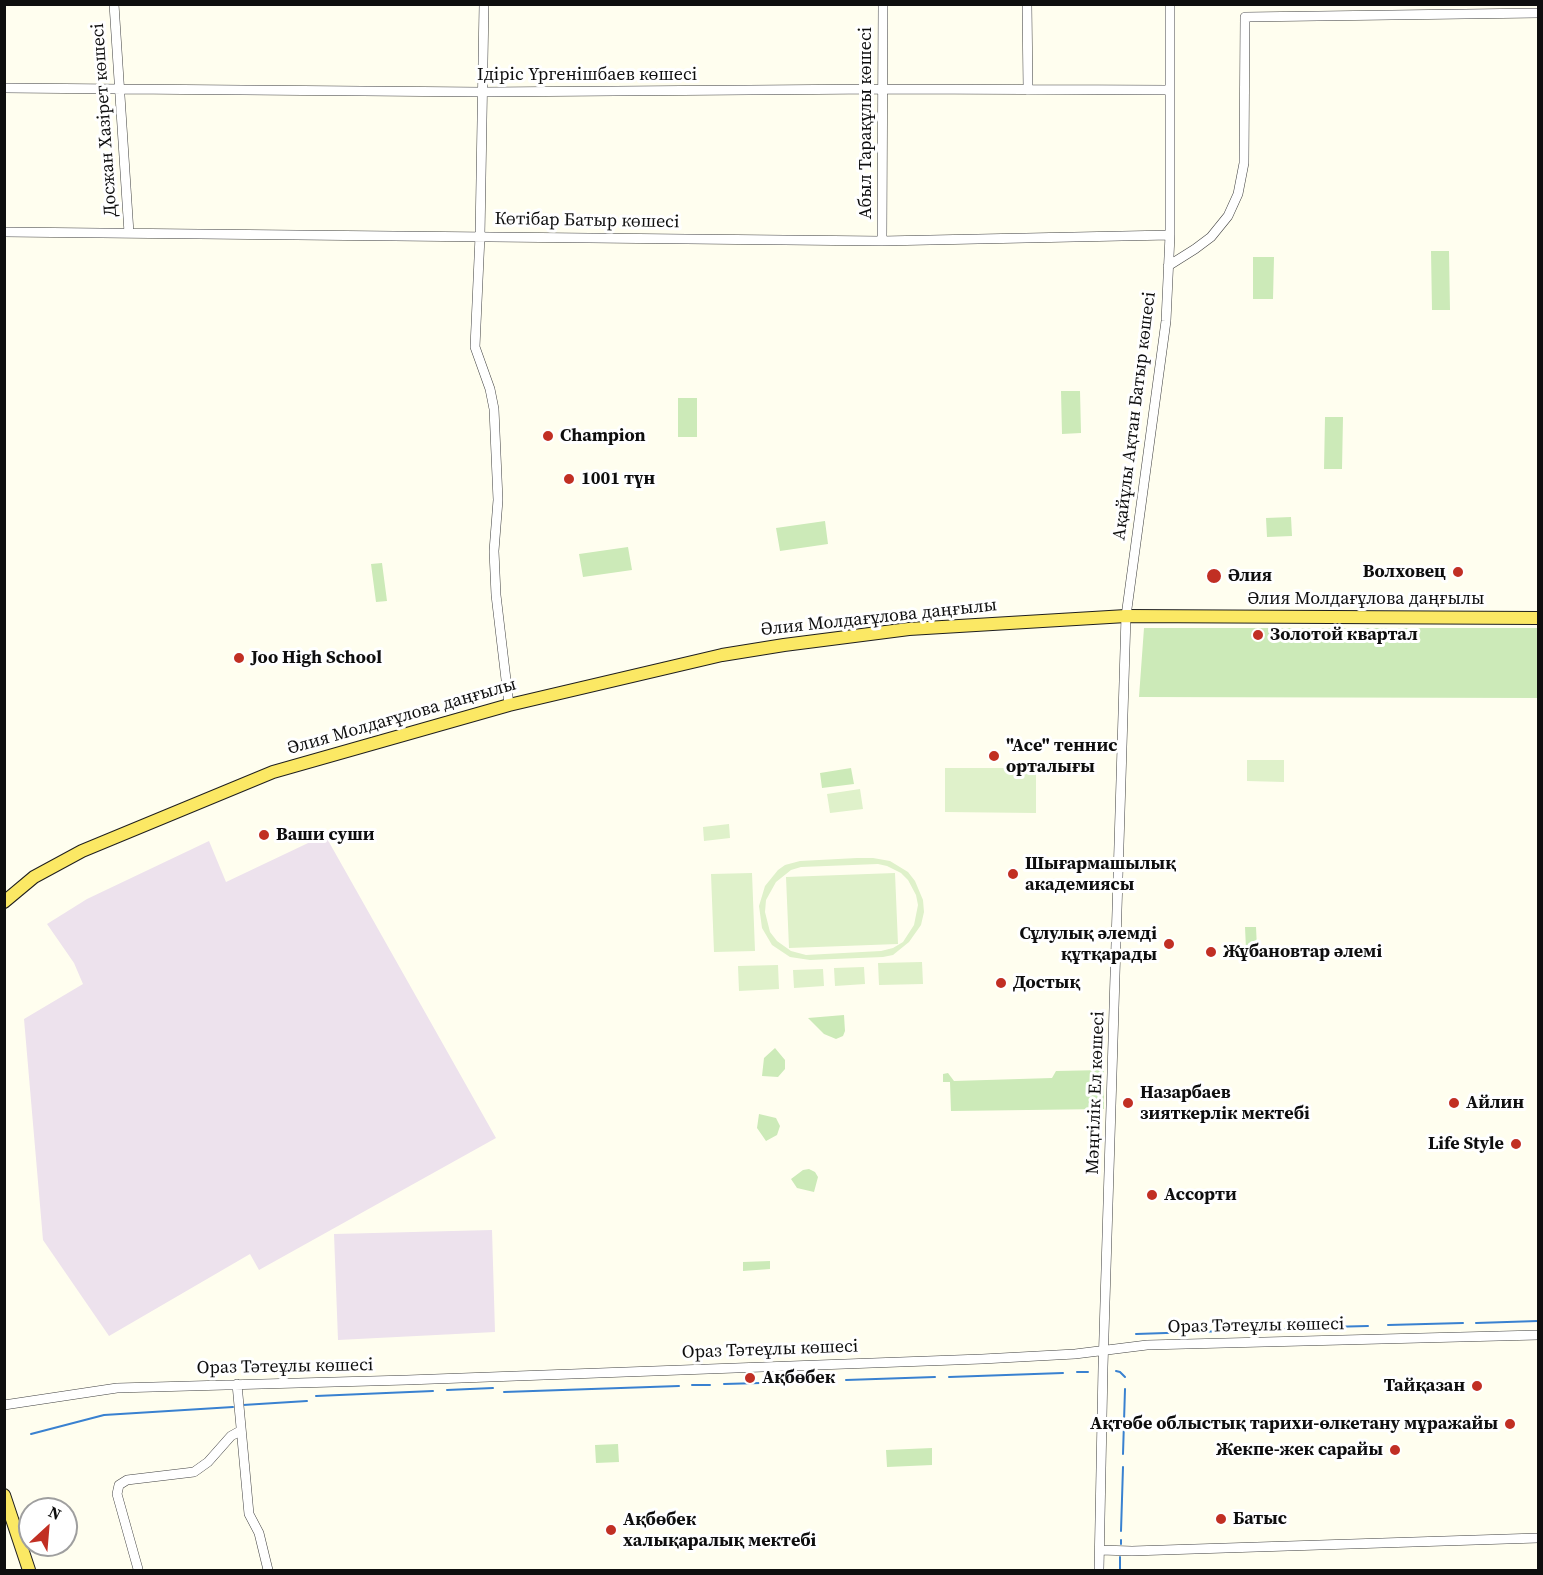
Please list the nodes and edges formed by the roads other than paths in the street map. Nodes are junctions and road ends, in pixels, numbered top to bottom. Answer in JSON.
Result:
{"nodes":[{"id":1,"x":114,"y":4,"type":"edge"},
{"id":2,"x":484,"y":4,"type":"edge"},
{"id":3,"x":883,"y":4,"type":"edge"},
{"id":4,"x":1027,"y":4,"type":"edge"},
{"id":5,"x":1170,"y":4,"type":"edge"},
{"id":6,"x":1539,"y":14,"type":"edge"},
{"id":7,"x":4,"y":88,"type":"edge"},
{"id":8,"x":119,"y":88,"type":"junction"},
{"id":9,"x":882,"y":90,"type":"junction"},
{"id":10,"x":1028,"y":90,"type":"junction"},
{"id":11,"x":1170,"y":90,"type":"junction"},
{"id":12,"x":483,"y":92,"type":"junction"},
{"id":13,"x":4,"y":232,"type":"edge"},
{"id":14,"x":129,"y":233,"type":"junction"},
{"id":15,"x":1170,"y":235,"type":"junction"},
{"id":16,"x":480,"y":236,"type":"junction"},
{"id":17,"x":882,"y":241,"type":"junction"},
{"id":18,"x":1168,"y":266,"type":"junction"},
{"id":19,"x":1126,"y":616,"type":"junction"},
{"id":20,"x":1539,"y":618,"type":"edge"},
{"id":21,"x":509,"y":705,"type":"junction"},
{"id":22,"x":34,"y":877,"type":"junction"},
{"id":23,"x":4,"y":889,"type":"edge"},
{"id":24,"x":4,"y":902,"type":"edge"},
{"id":25,"x":1539,"y":1335,"type":"edge"},
{"id":26,"x":1103,"y":1351,"type":"junction"},
{"id":27,"x":237,"y":1384,"type":"junction"},
{"id":28,"x":4,"y":1405,"type":"edge"},
{"id":29,"x":240,"y":1431,"type":"junction"},
{"id":30,"x":4,"y":1495,"type":"edge"},
{"id":31,"x":1539,"y":1538,"type":"edge"},
{"id":32,"x":1100,"y":1550,"type":"junction"},
{"id":33,"x":138,"y":1569,"type":"edge"},
{"id":34,"x":29,"y":1570,"type":"edge"},
{"id":35,"x":268,"y":1570,"type":"edge"},
{"id":36,"x":1099,"y":1570,"type":"edge"}],
"edges":[{"from":1,"to":8,"type":"street","name":"Досжан Хазірет көшесі"},
{"from":2,"to":12,"type":"street"},
{"from":3,"to":9,"type":"street","name":"Абыл Тарақұлы көшесі"},
{"from":4,"to":10,"type":"street"},
{"from":5,"to":11,"type":"street","name":"Ақайұлы Ақтан Батыр көшесі"},
{"from":6,"to":18,"type":"street"},
{"from":7,"to":8,"type":"street","name":"Ідіріс Үргенішбаев көшесі"},
{"from":8,"to":12,"type":"street","name":"Ідіріс Үргенішбаев көшесі"},
{"from":8,"to":14,"type":"street","name":"Досжан Хазірет көшесі"},
{"from":9,"to":10,"type":"street","name":"Ідіріс Үргенішбаев көшесі"},
{"from":9,"to":12,"type":"street","name":"Ідіріс Үргенішбаев көшесі"},
{"from":9,"to":17,"type":"street","name":"Абыл Тарақұлы көшесі"},
{"from":10,"to":11,"type":"street","name":"Ідіріс Үргенішбаев көшесі"},
{"from":11,"to":15,"type":"street","name":"Ақайұлы Ақтан Батыр көшесі"},
{"from":12,"to":16,"type":"street"},
{"from":13,"to":14,"type":"street","name":"Көтібар Батыр көшесі"},
{"from":14,"to":16,"type":"street","name":"Көтібар Батыр көшесі"},
{"from":15,"to":17,"type":"street","name":"Көтібар Батыр көшесі"},
{"from":15,"to":18,"type":"street","name":"Ақайұлы Ақтан Батыр көшесі"},
{"from":16,"to":17,"type":"street","name":"Көтібар Батыр көшесі"},
{"from":16,"to":21,"type":"street"},
{"from":18,"to":19,"type":"street","name":"Ақайұлы Ақтан Батыр көшесі"},
{"from":19,"to":20,"type":"main road","name":"Әлия Молдағұлова даңғылы"},
{"from":19,"to":21,"type":"main road","name":"Әлия Молдағұлова даңғылы"},
{"from":19,"to":26,"type":"street","name":"Мәңгілік Ел көшесі"},
{"from":21,"to":22,"type":"main road","name":"Әлия Молдағұлова даңғылы"},
{"from":22,"to":23,"type":"main road"},
{"from":22,"to":24,"type":"main road"},
{"from":25,"to":26,"type":"street","name":"Ораз Тәтеұлы көшесі"},
{"from":26,"to":27,"type":"street","name":"Ораз Тәтеұлы көшесі"},
{"from":26,"to":32,"type":"street","name":"Мәңгілік Ел көшесі"},
{"from":27,"to":28,"type":"street","name":"Ораз Тәтеұлы көшесі"},
{"from":27,"to":29,"type":"street"},
{"from":29,"to":33,"type":"street"},
{"from":29,"to":35,"type":"street"},
{"from":30,"to":34,"type":"main road"},
{"from":31,"to":32,"type":"street"},
{"from":32,"to":36,"type":"street","name":"Мәңгілік Ел көшесі"}]}
